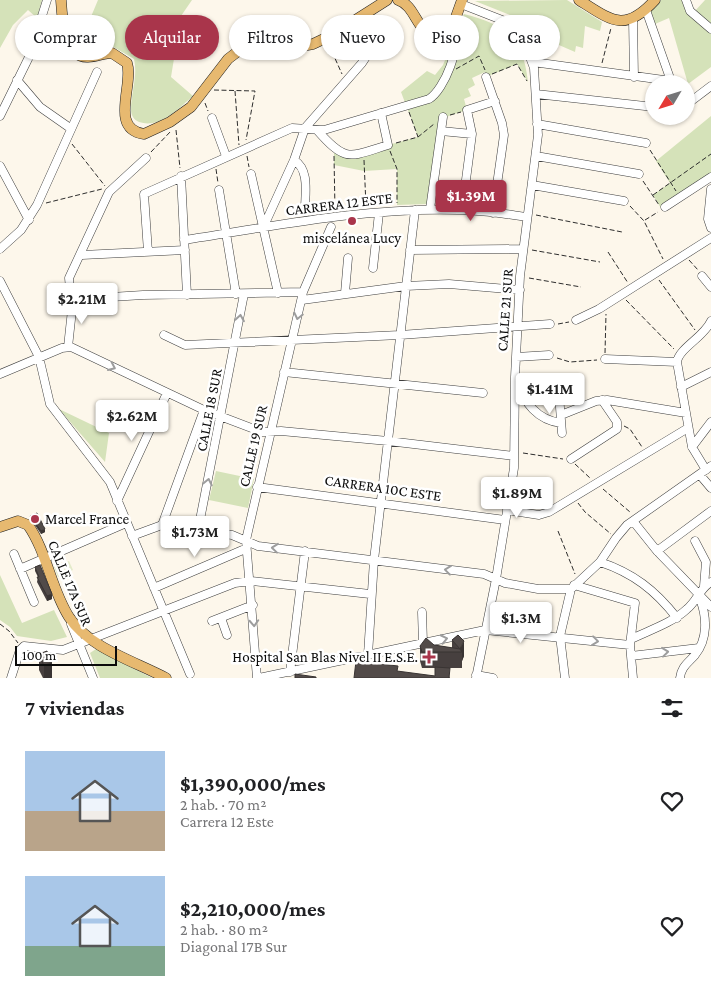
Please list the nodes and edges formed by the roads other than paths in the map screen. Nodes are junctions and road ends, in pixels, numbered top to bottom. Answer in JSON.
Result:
{"nodes":[{"id":1,"x":47,"y":0,"type":"edge"},
{"id":2,"x":61,"y":0,"type":"edge"},
{"id":3,"x":387,"y":0,"type":"edge"},
{"id":4,"x":398,"y":0,"type":"edge"},
{"id":5,"x":579,"y":0,"type":"edge"},
{"id":6,"x":655,"y":0,"type":"edge"},
{"id":7,"x":686,"y":0,"type":"edge"},
{"id":8,"x":462,"y":2,"type":"edge"},
{"id":9,"x":646,"y":10,"type":"junction"},
{"id":10,"x":414,"y":15,"type":"edge"},
{"id":11,"x":457,"y":15,"type":"edge"},
{"id":12,"x":633,"y":20,"type":"junction"},
{"id":13,"x":711,"y":29,"type":"edge"},
{"id":14,"x":363,"y":60,"type":"edge"},
{"id":15,"x":452,"y":60,"type":"edge"},
{"id":16,"x":533,"y":62,"type":"junction"},
{"id":17,"x":97,"y":72,"type":"dead end"},
{"id":18,"x":486,"y":77,"type":"road end"},
{"id":19,"x":634,"y":77,"type":"junction"},
{"id":20,"x":17,"y":80,"type":"junction"},
{"id":21,"x":711,"y":86,"type":"edge"},
{"id":22,"x":536,"y":94,"type":"junction"},
{"id":23,"x":695,"y":98,"type":"edge"},
{"id":24,"x":494,"y":101,"type":"junction"},
{"id":25,"x":645,"y":107,"type":"edge"},
{"id":26,"x":380,"y":113,"type":"junction"},
{"id":27,"x":0,"y":116,"type":"edge"},
{"id":28,"x":443,"y":117,"type":"road end"},
{"id":29,"x":212,"y":118,"type":"road end"},
{"id":30,"x":537,"y":124,"type":"junction"},
{"id":31,"x":70,"y":128,"type":"junction"},
{"id":32,"x":305,"y":128,"type":"junction"},
{"id":33,"x":317,"y":130,"type":"junction"},
{"id":34,"x":441,"y":130,"type":"junction"},
{"id":35,"x":472,"y":134,"type":"junction"},
{"id":36,"x":646,"y":143,"type":"road end"},
{"id":37,"x":226,"y":156,"type":"junction"},
{"id":38,"x":536,"y":156,"type":"junction"},
{"id":39,"x":146,"y":158,"type":"road end"},
{"id":40,"x":294,"y":160,"type":"junction"},
{"id":41,"x":0,"y":166,"type":"edge"},
{"id":42,"x":251,"y":174,"type":"road end"},
{"id":43,"x":639,"y":174,"type":"road end"},
{"id":44,"x":181,"y":176,"type":"junction"},
{"id":45,"x":711,"y":176,"type":"edge"},
{"id":46,"x":532,"y":185,"type":"junction"},
{"id":47,"x":711,"y":189,"type":"edge"},
{"id":48,"x":219,"y":190,"type":"road end"},
{"id":49,"x":624,"y":201,"type":"road end"},
{"id":50,"x":663,"y":208,"type":"road end"},
{"id":51,"x":430,"y":209,"type":"junction"},
{"id":52,"x":305,"y":210,"type":"dead end"},
{"id":53,"x":415,"y":210,"type":"junction"},
{"id":54,"x":462,"y":210,"type":"junction"},
{"id":55,"x":493,"y":212,"type":"junction"},
{"id":56,"x":379,"y":213,"type":"junction"},
{"id":57,"x":528,"y":215,"type":"junction"},
{"id":58,"x":29,"y":220,"type":"junction"},
{"id":59,"x":330,"y":227,"type":"dead end"},
{"id":60,"x":263,"y":228,"type":"junction"},
{"id":61,"x":711,"y":228,"type":"edge"},
{"id":62,"x":226,"y":234,"type":"junction"},
{"id":63,"x":711,"y":238,"type":"edge"},
{"id":64,"x":184,"y":240,"type":"junction"},
{"id":65,"x":0,"y":249,"type":"edge"},
{"id":66,"x":524,"y":249,"type":"junction"},
{"id":67,"x":185,"y":250,"type":"junction"},
{"id":68,"x":410,"y":250,"type":"junction"},
{"id":69,"x":148,"y":252,"type":"junction"},
{"id":70,"x":82,"y":255,"type":"junction"},
{"id":71,"x":348,"y":258,"type":"dead end"},
{"id":72,"x":373,"y":268,"type":"dead end"},
{"id":73,"x":702,"y":276,"type":"road end"},
{"id":74,"x":0,"y":282,"type":"edge"},
{"id":75,"x":406,"y":286,"type":"junction"},
{"id":76,"x":711,"y":287,"type":"edge"},
{"id":77,"x":520,"y":290,"type":"junction"},
{"id":78,"x":2,"y":292,"type":"edge"},
{"id":79,"x":278,"y":293,"type":"junction"},
{"id":80,"x":345,"y":293,"type":"junction"},
{"id":81,"x":240,"y":294,"type":"junction"},
{"id":82,"x":187,"y":295,"type":"junction"},
{"id":83,"x":302,"y":296,"type":"junction"},
{"id":84,"x":72,"y":303,"type":"junction"},
{"id":85,"x":576,"y":320,"type":"road end"},
{"id":86,"x":711,"y":321,"type":"edge"},
{"id":87,"x":550,"y":324,"type":"road end"},
{"id":88,"x":518,"y":326,"type":"junction"},
{"id":89,"x":164,"y":335,"type":"dead end"},
{"id":90,"x":400,"y":335,"type":"junction"},
{"id":91,"x":292,"y":341,"type":"junction"},
{"id":92,"x":236,"y":343,"type":"junction"},
{"id":93,"x":68,"y":347,"type":"junction"},
{"id":94,"x":549,"y":355,"type":"road end"},
{"id":95,"x":39,"y":357,"type":"junction"},
{"id":96,"x":516,"y":357,"type":"junction"},
{"id":97,"x":605,"y":359,"type":"road end"},
{"id":98,"x":678,"y":359,"type":"junction"},
{"id":99,"x":284,"y":372,"type":"junction"},
{"id":100,"x":711,"y":372,"type":"edge"},
{"id":101,"x":0,"y":374,"type":"edge"},
{"id":102,"x":515,"y":377,"type":"junction"},
{"id":103,"x":395,"y":384,"type":"junction"},
{"id":104,"x":681,"y":387,"type":"junction"},
{"id":105,"x":167,"y":393,"type":"junction"},
{"id":106,"x":483,"y":393,"type":"dead end"},
{"id":107,"x":559,"y":395,"type":"dead end"},
{"id":108,"x":602,"y":400,"type":"junction"},
{"id":109,"x":204,"y":410,"type":"junction"},
{"id":110,"x":686,"y":413,"type":"junction"},
{"id":111,"x":222,"y":417,"type":"junction"},
{"id":112,"x":561,"y":419,"type":"junction"},
{"id":113,"x":711,"y":422,"type":"edge"},
{"id":114,"x":688,"y":428,"type":"junction"},
{"id":115,"x":270,"y":432,"type":"junction"},
{"id":116,"x":562,"y":433,"type":"dead end"},
{"id":117,"x":388,"y":441,"type":"junction"},
{"id":118,"x":692,"y":447,"type":"junction"},
{"id":119,"x":514,"y":454,"type":"junction"},
{"id":120,"x":571,"y":459,"type":"road end"},
{"id":121,"x":706,"y":470,"type":"edge"},
{"id":122,"x":257,"y":487,"type":"junction"},
{"id":123,"x":711,"y":488,"type":"edge"},
{"id":124,"x":117,"y":501,"type":"junction"},
{"id":125,"x":381,"y":502,"type":"junction"},
{"id":126,"x":507,"y":510,"type":"junction"},
{"id":127,"x":711,"y":511,"type":"edge"},
{"id":128,"x":635,"y":519,"type":"junction"},
{"id":129,"x":506,"y":520,"type":"junction"},
{"id":130,"x":126,"y":523,"type":"junction"},
{"id":131,"x":162,"y":525,"type":"junction"},
{"id":132,"x":0,"y":527,"type":"edge"},
{"id":133,"x":198,"y":530,"type":"junction"},
{"id":134,"x":132,"y":536,"type":"junction"},
{"id":135,"x":695,"y":541,"type":"dead end"},
{"id":136,"x":246,"y":544,"type":"junction"},
{"id":137,"x":305,"y":551,"type":"junction"},
{"id":138,"x":657,"y":551,"type":"junction"},
{"id":139,"x":14,"y":554,"type":"dead end"},
{"id":140,"x":44,"y":559,"type":"junction"},
{"id":141,"x":374,"y":560,"type":"junction"},
{"id":142,"x":600,"y":562,"type":"junction"},
{"id":143,"x":20,"y":569,"type":"junction"},
{"id":144,"x":496,"y":579,"type":"junction"},
{"id":145,"x":251,"y":581,"type":"junction"},
{"id":146,"x":708,"y":584,"type":"edge"},
{"id":147,"x":574,"y":585,"type":"junction"},
{"id":148,"x":302,"y":587,"type":"junction"},
{"id":149,"x":154,"y":588,"type":"junction"},
{"id":150,"x":370,"y":594,"type":"junction"},
{"id":151,"x":698,"y":596,"type":"junction"},
{"id":152,"x":34,"y":602,"type":"dead end"},
{"id":153,"x":253,"y":605,"type":"junction"},
{"id":154,"x":711,"y":607,"type":"edge"},
{"id":155,"x":164,"y":611,"type":"junction"},
{"id":156,"x":422,"y":612,"type":"dead end"},
{"id":157,"x":68,"y":616,"type":"junction"},
{"id":158,"x":221,"y":618,"type":"junction"},
{"id":159,"x":677,"y":618,"type":"junction"},
{"id":160,"x":212,"y":621,"type":"dead end"},
{"id":161,"x":485,"y":630,"type":"junction"},
{"id":162,"x":227,"y":635,"type":"dead end"},
{"id":163,"x":560,"y":636,"type":"junction"},
{"id":164,"x":90,"y":639,"type":"junction"},
{"id":165,"x":631,"y":642,"type":"junction"},
{"id":166,"x":79,"y":643,"type":"junction"},
{"id":167,"x":423,"y":643,"type":"junction"},
{"id":168,"x":699,"y":648,"type":"junction"},
{"id":169,"x":368,"y":655,"type":"junction"},
{"id":170,"x":631,"y":656,"type":"junction"},
{"id":171,"x":290,"y":672,"type":"junction"},
{"id":172,"x":190,"y":674,"type":"dead end"},
{"id":173,"x":476,"y":677,"type":"edge"},
{"id":174,"x":11,"y":678,"type":"edge"},
{"id":175,"x":93,"y":678,"type":"edge"},
{"id":176,"x":166,"y":678,"type":"edge"},
{"id":177,"x":258,"y":678,"type":"edge"},
{"id":178,"x":493,"y":678,"type":"edge"},
{"id":179,"x":565,"y":678,"type":"edge"},
{"id":180,"x":633,"y":678,"type":"edge"},
{"id":181,"x":680,"y":678,"type":"edge"}],
"edges":[{"from":1,"to":20,"type":"street"},
{"from":2,"to":3,"type":"main road"},
{"from":4,"to":10,"type":"main road"},
{"from":5,"to":12,"type":"main road"},
{"from":6,"to":9,"type":"main road"},
{"from":7,"to":13,"type":"street"},
{"from":8,"to":11,"type":"main road"},
{"from":8,"to":16,"type":"street"},
{"from":9,"to":12,"type":"main road"},
{"from":9,"to":19,"type":"street"},
{"from":12,"to":19,"type":"street"},
{"from":14,"to":32,"type":"street"},
{"from":15,"to":26,"type":"street"},
{"from":16,"to":19,"type":"street"},
{"from":16,"to":22,"type":"street","name":"CALLE 21 SUR"},
{"from":17,"to":31,"type":"street"},
{"from":18,"to":24,"type":"street"},
{"from":20,"to":27,"type":"street"},
{"from":20,"to":31,"type":"street"},
{"from":21,"to":23,"type":"street"},
{"from":22,"to":25,"type":"street"},
{"from":22,"to":30,"type":"street","name":"CALLE 21 SUR"},
{"from":24,"to":35,"type":"street"},
{"from":24,"to":55,"type":"street"},
{"from":26,"to":33,"type":"street"},
{"from":26,"to":33,"type":"street"},
{"from":28,"to":34,"type":"street"},
{"from":29,"to":37,"type":"street"},
{"from":30,"to":36,"type":"street"},
{"from":30,"to":38,"type":"street","name":"CALLE 21 SUR"},
{"from":31,"to":58,"type":"street"},
{"from":32,"to":33,"type":"street"},
{"from":32,"to":37,"type":"street"},
{"from":32,"to":40,"type":"street"},
{"from":34,"to":35,"type":"street"},
{"from":34,"to":51,"type":"street"},
{"from":35,"to":54,"type":"street"},
{"from":37,"to":44,"type":"street"},
{"from":38,"to":43,"type":"street"},
{"from":38,"to":46,"type":"street","name":"CALLE 21 SUR"},
{"from":39,"to":70,"type":"street"},
{"from":40,"to":52,"type":"street"},
{"from":40,"to":60,"type":"street"},
{"from":41,"to":58,"type":"street"},
{"from":42,"to":60,"type":"street"},
{"from":44,"to":64,"type":"street"},
{"from":44,"to":69,"type":"street"},
{"from":45,"to":50,"type":"street"},
{"from":46,"to":49,"type":"street"},
{"from":46,"to":57,"type":"street","name":"CALLE 21 SUR"},
{"from":47,"to":61,"type":"street"},
{"from":48,"to":62,"type":"street","name":"CALLE 18 SUR"},
{"from":51,"to":53,"type":"street","name":"CARRERA 12 ESTE"},
{"from":51,"to":54,"type":"street","name":"CARRERA 12 ESTE"},
{"from":53,"to":56,"type":"street","name":"CARRERA 12 ESTE"},
{"from":53,"to":68,"type":"street"},
{"from":54,"to":55,"type":"street","name":"CARRERA 12 ESTE"},
{"from":55,"to":57,"type":"street","name":"CARRERA 12 ESTE"},
{"from":56,"to":60,"type":"street","name":"CARRERA 12 ESTE"},
{"from":56,"to":72,"type":"street"},
{"from":57,"to":66,"type":"street","name":"CALLE 21 SUR"},
{"from":58,"to":65,"type":"street"},
{"from":59,"to":83,"type":"street","name":"CALLE 19 SUR"},
{"from":60,"to":62,"type":"street","name":"CARRERA 12 ESTE"},
{"from":60,"to":79,"type":"street"},
{"from":62,"to":64,"type":"street","name":"CARRERA 12 ESTE"},
{"from":62,"to":81,"type":"street","name":"CALLE 18 SUR"},
{"from":63,"to":85,"type":"street"},
{"from":64,"to":67,"type":"street"},
{"from":66,"to":68,"type":"street"},
{"from":66,"to":77,"type":"street","name":"CALLE 21 SUR"},
{"from":67,"to":69,"type":"street"},
{"from":67,"to":82,"type":"street"},
{"from":68,"to":75,"type":"street"},
{"from":69,"to":70,"type":"street"},
{"from":70,"to":84,"type":"street"},
{"from":71,"to":80,"type":"street"},
{"from":73,"to":76,"type":"street"},
{"from":74,"to":78,"type":"street"},
{"from":75,"to":77,"type":"street"},
{"from":75,"to":80,"type":"street"},
{"from":75,"to":90,"type":"street"},
{"from":77,"to":88,"type":"street","name":"CALLE 21 SUR"},
{"from":78,"to":95,"type":"street"},
{"from":79,"to":81,"type":"street"},
{"from":79,"to":83,"type":"street"},
{"from":80,"to":83,"type":"street"},
{"from":81,"to":82,"type":"street"},
{"from":92,"to":81,"type":"street","name":"CALLE 18 SUR","one_way":true},
{"from":82,"to":84,"type":"street"},
{"from":83,"to":91,"type":"street","name":"CALLE 19 SUR","one_way":true},
{"from":84,"to":93,"type":"street"},
{"from":86,"to":98,"type":"street"},
{"from":87,"to":88,"type":"street"},
{"from":88,"to":90,"type":"street"},
{"from":88,"to":96,"type":"street","name":"CALLE 21 SUR"},
{"from":89,"to":92,"type":"street"},
{"from":90,"to":91,"type":"street"},
{"from":90,"to":103,"type":"street"},
{"from":91,"to":92,"type":"street"},
{"from":91,"to":99,"type":"street","name":"CALLE 19 SUR"},
{"from":92,"to":111,"type":"street","name":"CALLE 18 SUR"},
{"from":93,"to":95,"type":"street"},
{"from":93,"to":105,"type":"street","one_way":true},
{"from":94,"to":96,"type":"street"},
{"from":95,"to":101,"type":"street"},
{"from":95,"to":124,"type":"street"},
{"from":96,"to":102,"type":"street","name":"CALLE 21 SUR"},
{"from":97,"to":98,"type":"street"},
{"from":98,"to":104,"type":"street"},
{"from":99,"to":103,"type":"street"},
{"from":99,"to":115,"type":"street","name":"CALLE 19 SUR"},
{"from":100,"to":104,"type":"street"},
{"from":102,"to":112,"type":"street"},
{"from":102,"to":119,"type":"street","name":"CALLE 21 SUR"},
{"from":103,"to":106,"type":"street"},
{"from":103,"to":117,"type":"street"},
{"from":104,"to":110,"type":"street"},
{"from":105,"to":109,"type":"street"},
{"from":105,"to":124,"type":"street"},
{"from":107,"to":112,"type":"street"},
{"from":108,"to":110,"type":"street"},
{"from":108,"to":112,"type":"street"},
{"from":108,"to":120,"type":"street"},
{"from":109,"to":111,"type":"street"},
{"from":109,"to":131,"type":"street"},
{"from":110,"to":114,"type":"street"},
{"from":111,"to":115,"type":"street"},
{"from":133,"to":111,"type":"street","name":"CALLE 18 SUR","one_way":true},
{"from":112,"to":116,"type":"street"},
{"from":113,"to":118,"type":"street"},
{"from":114,"to":118,"type":"street"},
{"from":114,"to":126,"type":"street"},
{"from":115,"to":117,"type":"street"},
{"from":115,"to":122,"type":"street","name":"CALLE 19 SUR"},
{"from":117,"to":119,"type":"street"},
{"from":117,"to":125,"type":"street"},
{"from":118,"to":121,"type":"street"},
{"from":119,"to":126,"type":"street","name":"CALLE 21 SUR"},
{"from":121,"to":123,"type":"street"},
{"from":121,"to":128,"type":"street"},
{"from":122,"to":125,"type":"street","name":"CARRERA 10C ESTE"},
{"from":122,"to":136,"type":"street","name":"CALLE 19 SUR"},
{"from":124,"to":130,"type":"street"},
{"from":125,"to":129,"type":"street","name":"CARRERA 10C ESTE"},
{"from":125,"to":141,"type":"street"},
{"from":126,"to":129,"type":"street","name":"CALLE 21 SUR"},
{"from":127,"to":138,"type":"street"},
{"from":128,"to":138,"type":"street"},
{"from":128,"to":142,"type":"street"},
{"from":129,"to":144,"type":"street","name":"CALLE 21 SUR"},
{"from":130,"to":134,"type":"street"},
{"from":130,"to":140,"type":"street"},
{"from":131,"to":133,"type":"street"},
{"from":131,"to":134,"type":"street"},
{"from":132,"to":140,"type":"main road","name":"CALLE 17A SUR"},
{"from":133,"to":136,"type":"street"},
{"from":134,"to":149,"type":"street"},
{"from":135,"to":146,"type":"street"},
{"from":137,"to":136,"type":"street","one_way":true},
{"from":136,"to":145,"type":"street","name":"CALLE 19 SUR"},
{"from":136,"to":149,"type":"street"},
{"from":137,"to":141,"type":"street"},
{"from":137,"to":148,"type":"street"},
{"from":138,"to":151,"type":"street"},
{"from":139,"to":143,"type":"street"},
{"from":140,"to":143,"type":"street"},
{"from":140,"to":157,"type":"main road","name":"CALLE 17A SUR"},
{"from":144,"to":141,"type":"street","one_way":true},
{"from":141,"to":150,"type":"street"},
{"from":142,"to":147,"type":"street"},
{"from":142,"to":159,"type":"street"},
{"from":143,"to":152,"type":"street"},
{"from":144,"to":147,"type":"street"},
{"from":144,"to":161,"type":"street","name":"CALLE 21 SUR"},
{"from":145,"to":148,"type":"street"},
{"from":145,"to":153,"type":"street","name":"CALLE 19 SUR"},
{"from":145,"to":155,"type":"street"},
{"from":146,"to":151,"type":"street"},
{"from":147,"to":163,"type":"street"},
{"from":147,"to":165,"type":"street"},
{"from":148,"to":150,"type":"street"},
{"from":148,"to":171,"type":"street"},
{"from":149,"to":155,"type":"street"},
{"from":150,"to":169,"type":"street"},
{"from":151,"to":154,"type":"street"},
{"from":151,"to":159,"type":"street"},
{"from":151,"to":168,"type":"street"},
{"from":153,"to":158,"type":"street"},
{"from":153,"to":177,"type":"street","name":"CALLE 19 SUR","one_way":true},
{"from":155,"to":164,"type":"street"},
{"from":155,"to":172,"type":"street"},
{"from":156,"to":167,"type":"street"},
{"from":157,"to":164,"type":"main road"},
{"from":157,"to":166,"type":"street","name":"CALLE 17A SUR"},
{"from":158,"to":160,"type":"street"},
{"from":158,"to":162,"type":"street"},
{"from":159,"to":165,"type":"street"},
{"from":161,"to":163,"type":"street"},
{"from":167,"to":161,"type":"street","one_way":true},
{"from":161,"to":173,"type":"street","name":"CALLE 21 SUR"},
{"from":163,"to":165,"type":"street","one_way":true},
{"from":163,"to":179,"type":"street"},
{"from":164,"to":166,"type":"street"},
{"from":164,"to":176,"type":"main road"},
{"from":165,"to":170,"type":"street"},
{"from":166,"to":174,"type":"street"},
{"from":166,"to":175,"type":"street","name":"CALLE 17A SUR"},
{"from":167,"to":169,"type":"street"},
{"from":170,"to":168,"type":"street","one_way":true},
{"from":168,"to":181,"type":"street"},
{"from":169,"to":171,"type":"street"},
{"from":170,"to":180,"type":"street"},
{"from":171,"to":177,"type":"street"},
{"from":173,"to":178,"type":"street"}]}
